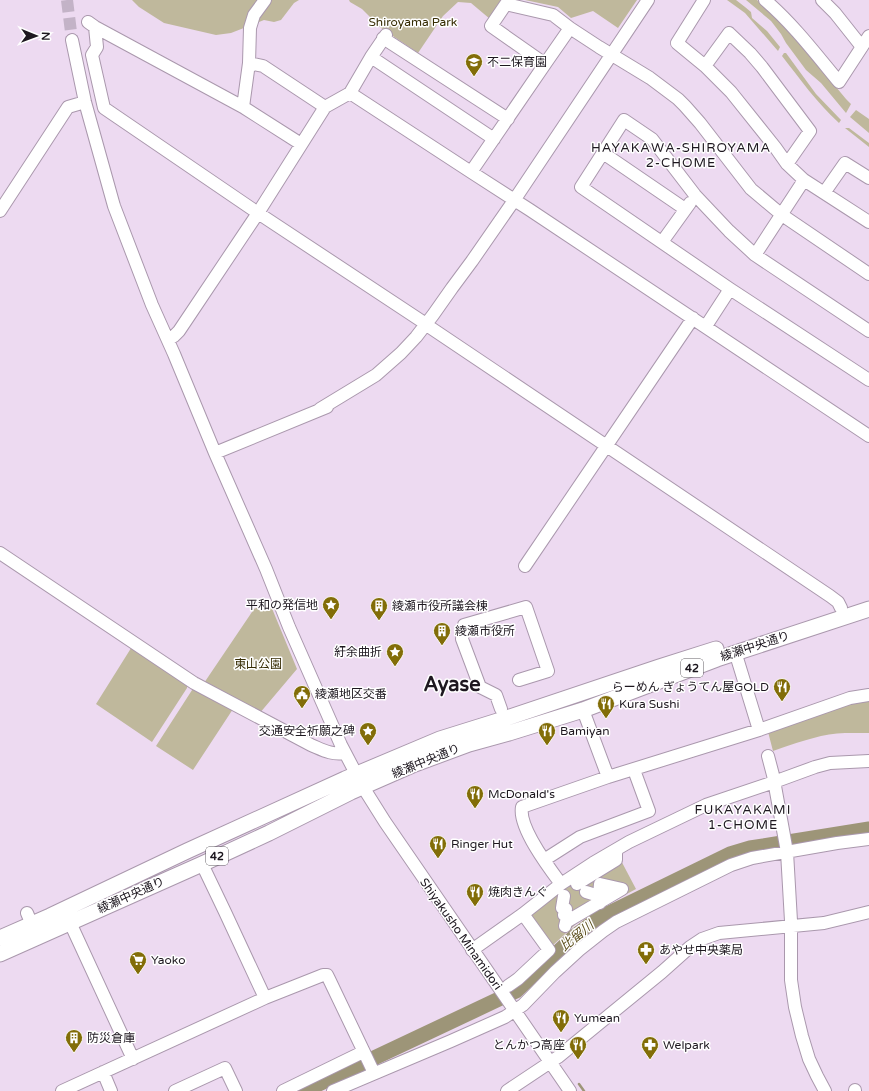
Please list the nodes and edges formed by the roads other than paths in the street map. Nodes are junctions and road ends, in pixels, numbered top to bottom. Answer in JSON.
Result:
{"nodes":[{"id":1,"x":265,"y":0,"type":"edge"},
{"id":2,"x":648,"y":0,"type":"edge"},
{"id":3,"x":704,"y":0,"type":"edge"},
{"id":4,"x":765,"y":0,"type":"edge"},
{"id":5,"x":822,"y":0,"type":"edge"},
{"id":6,"x":570,"y":28,"type":"junction"},
{"id":7,"x":869,"y":36,"type":"edge"},
{"id":8,"x":72,"y":40,"type":"tunnel mouth"},
{"id":9,"x":862,"y":47,"type":"junction"},
{"id":10,"x":612,"y":55,"type":"junction"},
{"id":11,"x":371,"y":57,"type":"junction"},
{"id":12,"x":249,"y":63,"type":"junction"},
{"id":13,"x":545,"y":64,"type":"junction"},
{"id":14,"x":705,"y":66,"type":"junction"},
{"id":15,"x":350,"y":93,"type":"junction"},
{"id":16,"x":85,"y":102,"type":"junction"},
{"id":17,"x":243,"y":107,"type":"junction"},
{"id":18,"x":326,"y":107,"type":"junction"},
{"id":19,"x":508,"y":119,"type":"junction"},
{"id":20,"x":494,"y":139,"type":"junction"},
{"id":21,"x":301,"y":144,"type":"junction"},
{"id":22,"x":603,"y":153,"type":"junction"},
{"id":23,"x":787,"y":164,"type":"junction"},
{"id":24,"x":471,"y":172,"type":"junction"},
{"id":25,"x":869,"y":178,"type":"edge"},
{"id":26,"x":804,"y":180,"type":"junction"},
{"id":27,"x":824,"y":193,"type":"junction"},
{"id":28,"x":695,"y":195,"type":"junction"},
{"id":29,"x":515,"y":200,"type":"junction"},
{"id":30,"x":685,"y":209,"type":"junction"},
{"id":31,"x":0,"y":211,"type":"edge"},
{"id":32,"x":258,"y":213,"type":"junction"},
{"id":33,"x":782,"y":215,"type":"junction"},
{"id":34,"x":869,"y":222,"type":"edge"},
{"id":35,"x":662,"y":242,"type":"junction"},
{"id":36,"x":755,"y":254,"type":"junction"},
{"id":37,"x":869,"y":274,"type":"edge"},
{"id":38,"x":730,"y":289,"type":"junction"},
{"id":39,"x":693,"y":318,"type":"junction"},
{"id":40,"x":428,"y":326,"type":"junction"},
{"id":41,"x":706,"y":326,"type":"junction"},
{"id":42,"x":869,"y":331,"type":"edge"},
{"id":43,"x":168,"y":340,"type":"junction"},
{"id":44,"x":869,"y":380,"type":"edge"},
{"id":45,"x":869,"y":436,"type":"edge"},
{"id":46,"x":606,"y":446,"type":"junction"},
{"id":47,"x":215,"y":453,"type":"junction"},
{"id":48,"x":0,"y":553,"type":"edge"},
{"id":49,"x":525,"y":566,"type":"dead end"},
{"id":50,"x":869,"y":599,"type":"edge"},
{"id":51,"x":841,"y":608,"type":"junction"},
{"id":52,"x":869,"y":609,"type":"edge"},
{"id":53,"x":737,"y":658,"type":"dead end"},
{"id":54,"x":519,"y":680,"type":"dead end"},
{"id":55,"x":869,"y":695,"type":"edge"},
{"id":56,"x":501,"y":709,"type":"dead end"},
{"id":57,"x":583,"y":710,"type":"junction"},
{"id":58,"x":759,"y":730,"type":"junction"},
{"id":59,"x":343,"y":749,"type":"junction"},
{"id":60,"x":768,"y":756,"type":"dead end"},
{"id":61,"x":869,"y":762,"type":"edge"},
{"id":62,"x":634,"y":770,"type":"junction"},
{"id":63,"x":608,"y":777,"type":"junction"},
{"id":64,"x":360,"y":781,"type":"junction"},
{"id":65,"x":774,"y":782,"type":"junction"},
{"id":66,"x":869,"y":839,"type":"edge"},
{"id":67,"x":786,"y":844,"type":"junction"},
{"id":68,"x":616,"y":853,"type":"dead end"},
{"id":69,"x":544,"y":860,"type":"junction"},
{"id":70,"x":202,"y":864,"type":"junction"},
{"id":71,"x":561,"y":892,"type":"junction"},
{"id":72,"x":869,"y":912,"type":"edge"},
{"id":73,"x":67,"y":916,"type":"junction"},
{"id":74,"x":525,"y":916,"type":"junction"},
{"id":75,"x":791,"y":926,"type":"junction"},
{"id":76,"x":0,"y":938,"type":"edge"},
{"id":77,"x":472,"y":950,"type":"junction"},
{"id":78,"x":0,"y":954,"type":"edge"},
{"id":79,"x":265,"y":998,"type":"junction"},
{"id":80,"x":508,"y":998,"type":"junction"},
{"id":81,"x":133,"y":1058,"type":"junction"},
{"id":82,"x":368,"y":1062,"type":"junction"},
{"id":83,"x":550,"y":1063,"type":"junction"},
{"id":84,"x":103,"y":1072,"type":"junction"},
{"id":85,"x":62,"y":1091,"type":"edge"},
{"id":86,"x":111,"y":1091,"type":"edge"},
{"id":87,"x":175,"y":1091,"type":"edge"},
{"id":88,"x":236,"y":1091,"type":"edge"},
{"id":89,"x":283,"y":1091,"type":"edge"},
{"id":90,"x":333,"y":1091,"type":"edge"},
{"id":91,"x":507,"y":1091,"type":"edge"},
{"id":92,"x":570,"y":1091,"type":"edge"},
{"id":93,"x":825,"y":1091,"type":"edge"}],
"edges":[{"from":1,"to":12,"type":"street"},
{"from":2,"to":10,"type":"street"},
{"from":3,"to":14,"type":"street"},
{"from":4,"to":9,"type":"street"},
{"from":5,"to":9,"type":"street"},
{"from":6,"to":10,"type":"street"},
{"from":6,"to":13,"type":"street"},
{"from":6,"to":13,"type":"street"},
{"from":7,"to":9,"type":"street"},
{"from":8,"to":16,"type":"street","name":"Shiyakusho Minamidori"},
{"from":10,"to":29,"type":"street"},
{"from":10,"to":33,"type":"street"},
{"from":11,"to":15,"type":"street"},
{"from":11,"to":19,"type":"street"},
{"from":11,"to":20,"type":"street"},
{"from":12,"to":17,"type":"street"},
{"from":12,"to":18,"type":"street"},
{"from":13,"to":19,"type":"street"},
{"from":14,"to":23,"type":"street"},
{"from":14,"to":23,"type":"street"},
{"from":15,"to":18,"type":"street"},
{"from":15,"to":24,"type":"street"},
{"from":16,"to":31,"type":"street"},
{"from":16,"to":43,"type":"street","name":"Shiyakusho Minamidori"},
{"from":17,"to":21,"type":"street"},
{"from":17,"to":32,"type":"street"},
{"from":18,"to":21,"type":"street"},
{"from":19,"to":20,"type":"street"},
{"from":20,"to":24,"type":"street"},
{"from":21,"to":32,"type":"street"},
{"from":22,"to":28,"type":"street"},
{"from":22,"to":30,"type":"street"},
{"from":22,"to":35,"type":"street"},
{"from":23,"to":26,"type":"street"},
{"from":24,"to":29,"type":"street"},
{"from":25,"to":27,"type":"street"},
{"from":26,"to":27,"type":"street"},
{"from":26,"to":33,"type":"street"},
{"from":27,"to":34,"type":"street"},
{"from":28,"to":30,"type":"street"},
{"from":28,"to":36,"type":"street"},
{"from":29,"to":39,"type":"street"},
{"from":29,"to":40,"type":"street"},
{"from":30,"to":35,"type":"street"},
{"from":32,"to":40,"type":"street"},
{"from":32,"to":43,"type":"street"},
{"from":33,"to":36,"type":"street"},
{"from":33,"to":37,"type":"street"},
{"from":35,"to":38,"type":"street"},
{"from":36,"to":42,"type":"street"},
{"from":38,"to":41,"type":"street"},
{"from":38,"to":44,"type":"street"},
{"from":39,"to":41,"type":"street"},
{"from":39,"to":46,"type":"street"},
{"from":40,"to":46,"type":"street"},
{"from":40,"to":47,"type":"street"},
{"from":41,"to":45,"type":"street"},
{"from":43,"to":47,"type":"street","name":"Shiyakusho Minamidori"},
{"from":46,"to":49,"type":"street"},
{"from":46,"to":51,"type":"street"},
{"from":47,"to":59,"type":"street","name":"Shiyakusho Minamidori"},
{"from":48,"to":59,"type":"street"},
{"from":50,"to":51,"type":"main road","name":"綾瀬中央通り","number":"42"},
{"from":51,"to":64,"type":"main road","name":"綾瀬中央通り","number":"42"},
{"from":52,"to":57,"type":"main road","name":"綾瀬中央通り","number":"42"},
{"from":53,"to":58,"type":"street"},
{"from":54,"to":56,"type":"street"},
{"from":55,"to":58,"type":"street"},
{"from":57,"to":63,"type":"street"},
{"from":57,"to":64,"type":"main road","name":"綾瀬中央通り","number":"42"},
{"from":58,"to":62,"type":"street"},
{"from":59,"to":64,"type":"street","name":"Shiyakusho Minamidori"},
{"from":60,"to":65,"type":"street"},
{"from":61,"to":65,"type":"street"},
{"from":62,"to":63,"type":"street"},
{"from":62,"to":69,"type":"street"},
{"from":63,"to":69,"type":"street"},
{"from":64,"to":70,"type":"main road","name":"綾瀬中央通り","number":"42"},
{"from":64,"to":73,"type":"main road","name":"綾瀬中央通り","number":"42"},
{"from":64,"to":77,"type":"street","name":"Shiyakusho Minamidori"},
{"from":65,"to":67,"type":"street"},
{"from":65,"to":71,"type":"street"},
{"from":66,"to":67,"type":"street"},
{"from":67,"to":75,"type":"street"},
{"from":67,"to":80,"type":"street"},
{"from":68,"to":71,"type":"street"},
{"from":69,"to":71,"type":"street"},
{"from":70,"to":73,"type":"main road","name":"綾瀬中央通り","number":"42"},
{"from":70,"to":79,"type":"street"},
{"from":71,"to":74,"type":"street"},
{"from":72,"to":75,"type":"street"},
{"from":73,"to":76,"type":"main road","name":"綾瀬中央通り","number":"42"},
{"from":73,"to":78,"type":"main road","name":"綾瀬中央通り","number":"42"},
{"from":73,"to":81,"type":"street"},
{"from":74,"to":77,"type":"street"},
{"from":74,"to":80,"type":"street"},
{"from":75,"to":83,"type":"street"},
{"from":75,"to":93,"type":"street"},
{"from":77,"to":80,"type":"street","name":"Shiyakusho Minamidori"},
{"from":79,"to":81,"type":"street"},
{"from":79,"to":82,"type":"street"},
{"from":80,"to":82,"type":"street"},
{"from":80,"to":83,"type":"street","name":"Shiyakusho Minamidori"},
{"from":81,"to":84,"type":"street"},
{"from":82,"to":89,"type":"street"},
{"from":82,"to":90,"type":"street"},
{"from":83,"to":91,"type":"street"},
{"from":83,"to":92,"type":"street","name":"Shiyakusho Minamidori"},
{"from":84,"to":85,"type":"street"},
{"from":84,"to":86,"type":"street"},
{"from":87,"to":88,"type":"street"}]}
